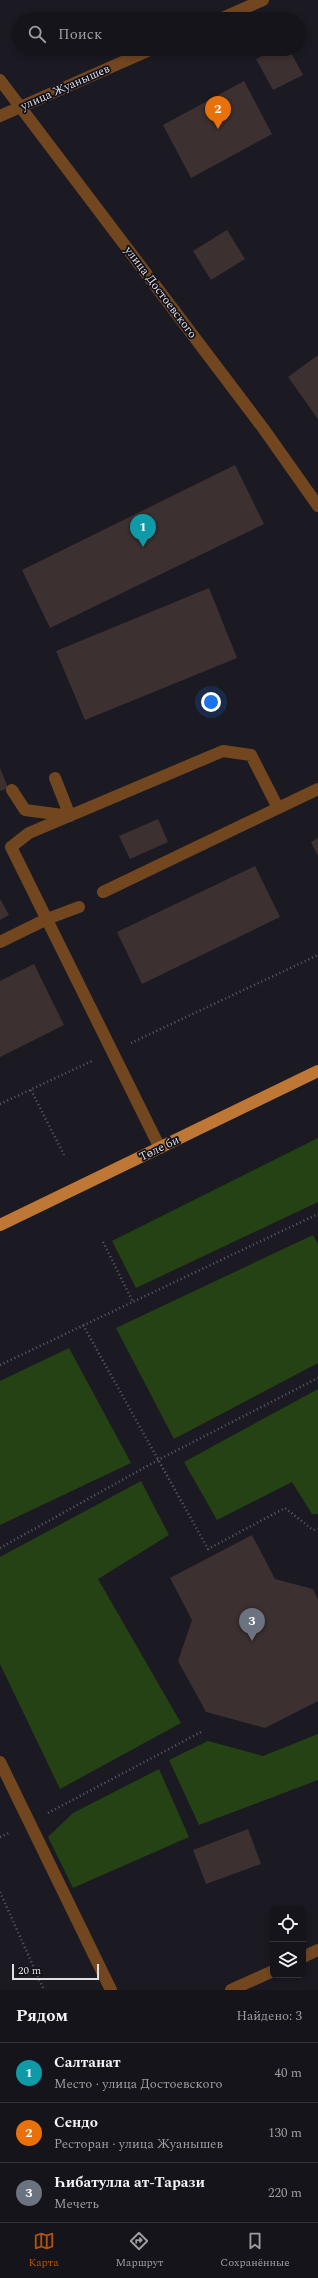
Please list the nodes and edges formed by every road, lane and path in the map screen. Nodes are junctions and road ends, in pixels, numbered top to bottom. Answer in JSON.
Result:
{"nodes":[{"id":1,"x":263,"y":0,"type":"edge"},
{"id":2,"x":236,"y":12,"type":"edge"},
{"id":3,"x":136,"y":56,"type":"edge"},
{"id":4,"x":0,"y":80,"type":"edge"},
{"id":5,"x":21,"y":106,"type":"junction"},
{"id":6,"x":0,"y":116,"type":"edge"},
{"id":7,"x":318,"y":506,"type":"edge"},
{"id":8,"x":55,"y":778,"type":"dead end"},
{"id":9,"x":318,"y":789,"type":"edge"},
{"id":10,"x":12,"y":790,"type":"dead end"},
{"id":11,"x":278,"y":808,"type":"junction"},
{"id":12,"x":70,"y":816,"type":"junction"},
{"id":13,"x":103,"y":892,"type":"dead end"},
{"id":14,"x":79,"y":907,"type":"dead end"},
{"id":15,"x":47,"y":919,"type":"junction"},
{"id":16,"x":0,"y":942,"type":"edge"},
{"id":17,"x":318,"y":955,"type":"edge"},
{"id":18,"x":112,"y":1051,"type":"junction"},
{"id":19,"x":318,"y":1071,"type":"edge"},
{"id":20,"x":31,"y":1090,"type":"junction"},
{"id":21,"x":0,"y":1104,"type":"edge"},
{"id":22,"x":160,"y":1148,"type":"junction"},
{"id":23,"x":64,"y":1155,"type":"dead end"},
{"id":24,"x":318,"y":1214,"type":"edge"},
{"id":25,"x":0,"y":1225,"type":"edge"},
{"id":26,"x":103,"y":1242,"type":"dead end"},
{"id":27,"x":132,"y":1302,"type":"junction"},
{"id":28,"x":83,"y":1325,"type":"junction"},
{"id":29,"x":0,"y":1365,"type":"edge"},
{"id":30,"x":318,"y":1378,"type":"edge"},
{"id":31,"x":158,"y":1460,"type":"junction"},
{"id":32,"x":318,"y":1529,"type":"edge"},
{"id":33,"x":0,"y":1548,"type":"edge"},
{"id":34,"x":201,"y":1732,"type":"dead end"},
{"id":35,"x":0,"y":1762,"type":"edge"},
{"id":36,"x":70,"y":1802,"type":"dead end"},
{"id":37,"x":0,"y":1892,"type":"edge"},
{"id":38,"x":318,"y":1950,"type":"edge"},
{"id":39,"x":306,"y":1956,"type":"edge"},
{"id":40,"x":270,"y":1972,"type":"edge"},
{"id":41,"x":44,"y":1990,"type":"edge"},
{"id":42,"x":111,"y":1990,"type":"edge"},
{"id":43,"x":231,"y":1990,"type":"edge"}],
"edges":[{"from":1,"to":2,"type":"street"},
{"from":3,"to":5,"type":"street","name":"улица Жуанышев"},
{"from":4,"to":5,"type":"street","name":"улица Достоевского"},
{"from":5,"to":6,"type":"street","name":"улица Жуанышев"},
{"from":5,"to":7,"type":"street","name":"улица Достоевского"},
{"from":8,"to":12,"type":"street"},
{"from":9,"to":11,"type":"street"},
{"from":10,"to":12,"type":"street"},
{"from":11,"to":12,"type":"street"},
{"from":11,"to":13,"type":"street"},
{"from":12,"to":15,"type":"street"},
{"from":14,"to":15,"type":"street"},
{"from":15,"to":16,"type":"street"},
{"from":15,"to":18,"type":"street"},
{"from":17,"to":18,"type":"path"},
{"from":18,"to":20,"type":"path"},
{"from":18,"to":22,"type":"street"},
{"from":19,"to":22,"type":"main road","name":"Төле би"},
{"from":20,"to":21,"type":"path"},
{"from":20,"to":23,"type":"path"},
{"from":22,"to":25,"type":"main road","name":"Төле би"},
{"from":24,"to":27,"type":"path"},
{"from":26,"to":27,"type":"path"},
{"from":27,"to":28,"type":"path"},
{"from":28,"to":29,"type":"path"},
{"from":28,"to":31,"type":"path"},
{"from":30,"to":31,"type":"path"},
{"from":31,"to":32,"type":"path"},
{"from":31,"to":33,"type":"path"},
{"from":34,"to":36,"type":"path"},
{"from":35,"to":42,"type":"street"},
{"from":37,"to":41,"type":"path"},
{"from":38,"to":39,"type":"street"},
{"from":40,"to":43,"type":"street"}]}
